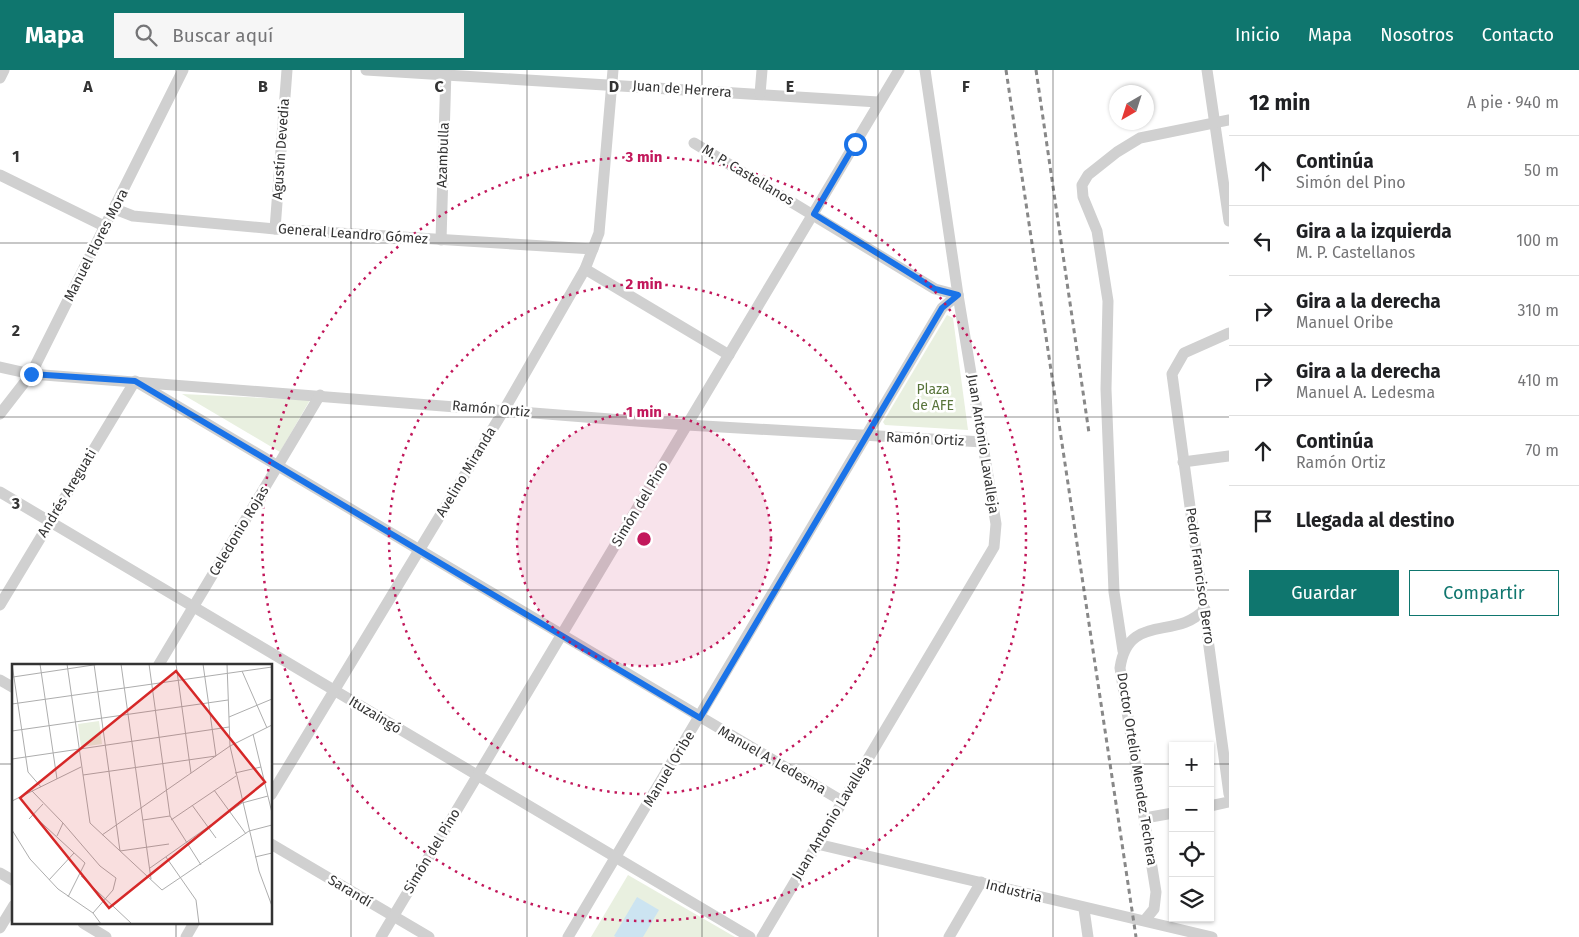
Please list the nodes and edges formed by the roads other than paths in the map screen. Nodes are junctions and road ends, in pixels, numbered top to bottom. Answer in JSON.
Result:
{"nodes":[{"id":1,"x":4,"y":70,"type":"edge"},
{"id":2,"x":183,"y":70,"type":"edge"},
{"id":3,"x":286,"y":70,"type":"edge"},
{"id":4,"x":366,"y":70,"type":"edge"},
{"id":5,"x":613,"y":70,"type":"edge"},
{"id":6,"x":762,"y":70,"type":"edge"},
{"id":7,"x":899,"y":70,"type":"edge"},
{"id":8,"x":924,"y":70,"type":"edge"},
{"id":9,"x":1207,"y":70,"type":"edge"},
{"id":10,"x":446,"y":72,"type":"edge"},
{"id":11,"x":0,"y":78,"type":"edge"},
{"id":12,"x":611,"y":85,"type":"junction"},
{"id":13,"x":760,"y":94,"type":"junction"},
{"id":14,"x":878,"y":102,"type":"junction"},
{"id":15,"x":1229,"y":120,"type":"edge"},
{"id":16,"x":1215,"y":121,"type":"junction"},
{"id":17,"x":694,"y":143,"type":"dead end"},
{"id":18,"x":0,"y":175,"type":"edge"},
{"id":19,"x":115,"y":209,"type":"junction"},
{"id":20,"x":814,"y":214,"type":"junction"},
{"id":21,"x":1229,"y":221,"type":"edge"},
{"id":22,"x":106,"y":227,"type":"junction"},
{"id":23,"x":275,"y":229,"type":"junction"},
{"id":24,"x":441,"y":240,"type":"junction"},
{"id":25,"x":593,"y":249,"type":"junction"},
{"id":26,"x":585,"y":270,"type":"junction"},
{"id":27,"x":958,"y":295,"type":"junction"},
{"id":28,"x":1229,"y":333,"type":"edge"},
{"id":29,"x":729,"y":355,"type":"junction"},
{"id":30,"x":0,"y":367,"type":"edge"},
{"id":31,"x":31,"y":374,"type":"junction"},
{"id":32,"x":135,"y":381,"type":"junction"},
{"id":33,"x":320,"y":396,"type":"junction"},
{"id":34,"x":504,"y":410,"type":"junction"},
{"id":35,"x":0,"y":414,"type":"edge"},
{"id":36,"x":687,"y":425,"type":"junction"},
{"id":37,"x":868,"y":435,"type":"junction"},
{"id":38,"x":983,"y":442,"type":"junction"},
{"id":39,"x":1229,"y":456,"type":"edge"},
{"id":40,"x":1183,"y":462,"type":"junction"},
{"id":41,"x":278,"y":465,"type":"junction"},
{"id":42,"x":0,"y":492,"type":"edge"},
{"id":43,"x":50,"y":521,"type":"junction"},
{"id":44,"x":419,"y":549,"type":"junction"},
{"id":45,"x":0,"y":605,"type":"edge"},
{"id":46,"x":193,"y":606,"type":"junction"},
{"id":47,"x":1205,"y":610,"type":"junction"},
{"id":48,"x":562,"y":635,"type":"junction"},
{"id":49,"x":1123,"y":651,"type":"junction"},
{"id":50,"x":159,"y":664,"type":"edge"},
{"id":51,"x":0,"y":680,"type":"edge"},
{"id":52,"x":12,"y":687,"type":"edge"},
{"id":53,"x":334,"y":690,"type":"junction"},
{"id":54,"x":700,"y":718,"type":"junction"},
{"id":55,"x":477,"y":776,"type":"junction"},
{"id":56,"x":272,"y":793,"type":"edge"},
{"id":57,"x":1229,"y":794,"type":"edge"},
{"id":58,"x":842,"y":801,"type":"junction"},
{"id":59,"x":1229,"y":802,"type":"edge"},
{"id":60,"x":1214,"y":805,"type":"edge"},
{"id":61,"x":1169,"y":814,"type":"edge"},
{"id":62,"x":1145,"y":818,"type":"junction"},
{"id":63,"x":817,"y":844,"type":"junction"},
{"id":64,"x":272,"y":845,"type":"edge"},
{"id":65,"x":616,"y":856,"type":"junction"},
{"id":66,"x":0,"y":873,"type":"edge"},
{"id":67,"x":12,"y":880,"type":"edge"},
{"id":68,"x":981,"y":882,"type":"junction"},
{"id":69,"x":12,"y":908,"type":"edge"},
{"id":70,"x":1084,"y":909,"type":"junction"},
{"id":71,"x":394,"y":917,"type":"junction"},
{"id":72,"x":1145,"y":920,"type":"junction"},
{"id":73,"x":86,"y":924,"type":"edge"},
{"id":74,"x":193,"y":924,"type":"edge"},
{"id":75,"x":0,"y":928,"type":"edge"},
{"id":76,"x":106,"y":937,"type":"edge"},
{"id":77,"x":186,"y":937,"type":"edge"},
{"id":78,"x":381,"y":937,"type":"edge"},
{"id":79,"x":428,"y":937,"type":"edge"},
{"id":80,"x":568,"y":937,"type":"edge"},
{"id":81,"x":750,"y":937,"type":"edge"},
{"id":82,"x":762,"y":937,"type":"edge"},
{"id":83,"x":949,"y":937,"type":"edge"},
{"id":84,"x":1088,"y":937,"type":"edge"},
{"id":85,"x":1212,"y":937,"type":"edge"}],
"edges":[{"from":1,"to":11,"type":"street"},
{"from":2,"to":19,"type":"street","name":"Manuel Flores Mora"},
{"from":3,"to":23,"type":"street","name":"Agustín Devedia"},
{"from":4,"to":10,"type":"street","name":"Juan de Herrera"},
{"from":5,"to":12,"type":"street","name":"Avelino Miranda"},
{"from":6,"to":13,"type":"street"},
{"from":7,"to":14,"type":"street","name":"Simón del Pino"},
{"from":8,"to":27,"type":"street","name":"Juan Antonio Lavalleja"},
{"from":9,"to":16,"type":"street"},
{"from":10,"to":12,"type":"street","name":"Juan de Herrera"},
{"from":10,"to":24,"type":"street","name":"Azambulla"},
{"from":12,"to":13,"type":"street","name":"Juan de Herrera"},
{"from":12,"to":25,"type":"street","name":"Avelino Miranda"},
{"from":13,"to":14,"type":"street","name":"Juan de Herrera"},
{"from":14,"to":20,"type":"street","name":"Simón del Pino"},
{"from":15,"to":16,"type":"street"},
{"from":16,"to":21,"type":"street"},
{"from":16,"to":49,"type":"street","name":"Doctor Ortelio Mendez Techera"},
{"from":17,"to":20,"type":"street","name":"M. P. Castellanos"},
{"from":18,"to":22,"type":"street"},
{"from":19,"to":22,"type":"street","name":"Manuel Flores Mora"},
{"from":19,"to":23,"type":"street","name":"General Leandro Gómez"},
{"from":20,"to":27,"type":"street","name":"M. P. Castellanos"},
{"from":20,"to":29,"type":"street","name":"Simón del Pino"},
{"from":22,"to":31,"type":"street","name":"Manuel Flores Mora"},
{"from":23,"to":24,"type":"street","name":"General Leandro Gómez"},
{"from":24,"to":25,"type":"street","name":"General Leandro Gómez"},
{"from":25,"to":26,"type":"street","name":"Avelino Miranda"},
{"from":26,"to":29,"type":"street"},
{"from":26,"to":34,"type":"street","name":"Avelino Miranda"},
{"from":27,"to":37,"type":"street","name":"Manuel Oribe"},
{"from":27,"to":38,"type":"street","name":"Juan Antonio Lavalleja"},
{"from":28,"to":40,"type":"street","name":"Pedro Francisco Berro"},
{"from":29,"to":36,"type":"street","name":"Simón del Pino"},
{"from":30,"to":31,"type":"street","name":"Ramón Ortiz"},
{"from":31,"to":32,"type":"street","name":"Ramón Ortiz"},
{"from":31,"to":35,"type":"street","name":"Manuel Flores Mora"},
{"from":32,"to":33,"type":"street","name":"Ramón Ortiz"},
{"from":32,"to":41,"type":"street","name":"Manuel A. Ledesma"},
{"from":32,"to":43,"type":"street","name":"Andrés Areguati"},
{"from":33,"to":34,"type":"street","name":"Ramón Ortiz"},
{"from":33,"to":41,"type":"street","name":"Celedonio Rojas"},
{"from":34,"to":36,"type":"street","name":"Ramón Ortiz"},
{"from":34,"to":44,"type":"street","name":"Avelino Miranda"},
{"from":36,"to":37,"type":"street","name":"Ramón Ortiz"},
{"from":36,"to":48,"type":"street","name":"Simón del Pino"},
{"from":37,"to":38,"type":"street","name":"Ramón Ortiz"},
{"from":37,"to":54,"type":"street","name":"Manuel Oribe"},
{"from":38,"to":58,"type":"street","name":"Juan Antonio Lavalleja"},
{"from":39,"to":40,"type":"street"},
{"from":40,"to":47,"type":"street","name":"Pedro Francisco Berro"},
{"from":41,"to":44,"type":"street","name":"Manuel A. Ledesma"},
{"from":41,"to":46,"type":"street","name":"Celedonio Rojas"},
{"from":42,"to":43,"type":"street","name":"Ituzaingó"},
{"from":43,"to":45,"type":"street","name":"Andrés Areguati"},
{"from":43,"to":46,"type":"street","name":"Ituzaingó"},
{"from":44,"to":48,"type":"street","name":"Manuel A. Ledesma"},
{"from":44,"to":53,"type":"street","name":"Avelino Miranda"},
{"from":46,"to":50,"type":"street","name":"Celedonio Rojas"},
{"from":46,"to":53,"type":"street","name":"Ituzaingó"},
{"from":47,"to":49,"type":"street"},
{"from":47,"to":57,"type":"street","name":"Pedro Francisco Berro"},
{"from":48,"to":54,"type":"street","name":"Manuel A. Ledesma"},
{"from":48,"to":55,"type":"street","name":"Simón del Pino"},
{"from":49,"to":62,"type":"street","name":"Doctor Ortelio Mendez Techera"},
{"from":51,"to":52,"type":"street"},
{"from":53,"to":55,"type":"street","name":"Ituzaingó"},
{"from":53,"to":56,"type":"street","name":"Avelino Miranda"},
{"from":54,"to":58,"type":"street","name":"Manuel A. Ledesma"},
{"from":54,"to":65,"type":"street","name":"Manuel Oribe"},
{"from":55,"to":65,"type":"street","name":"Ituzaingó"},
{"from":55,"to":71,"type":"street","name":"Simón del Pino"},
{"from":58,"to":63,"type":"street","name":"Juan Antonio Lavalleja"},
{"from":59,"to":60,"type":"street"},
{"from":61,"to":62,"type":"street"},
{"from":62,"to":72,"type":"street","name":"Doctor Ortelio Mendez Techera"},
{"from":63,"to":68,"type":"street","name":"Industria"},
{"from":63,"to":82,"type":"street","name":"Juan Antonio Lavalleja"},
{"from":64,"to":71,"type":"street","name":"Sarandí"},
{"from":65,"to":80,"type":"street","name":"Manuel Oribe"},
{"from":65,"to":81,"type":"street","name":"Ituzaingó"},
{"from":66,"to":67,"type":"street"},
{"from":68,"to":70,"type":"street","name":"Industria"},
{"from":68,"to":83,"type":"street"},
{"from":69,"to":75,"type":"street"},
{"from":70,"to":72,"type":"street","name":"Industria"},
{"from":70,"to":84,"type":"street"},
{"from":71,"to":78,"type":"street","name":"Simón del Pino"},
{"from":71,"to":79,"type":"street","name":"Sarandí"},
{"from":72,"to":85,"type":"street","name":"Industria"},
{"from":73,"to":76,"type":"street"},
{"from":74,"to":77,"type":"street"}]}
